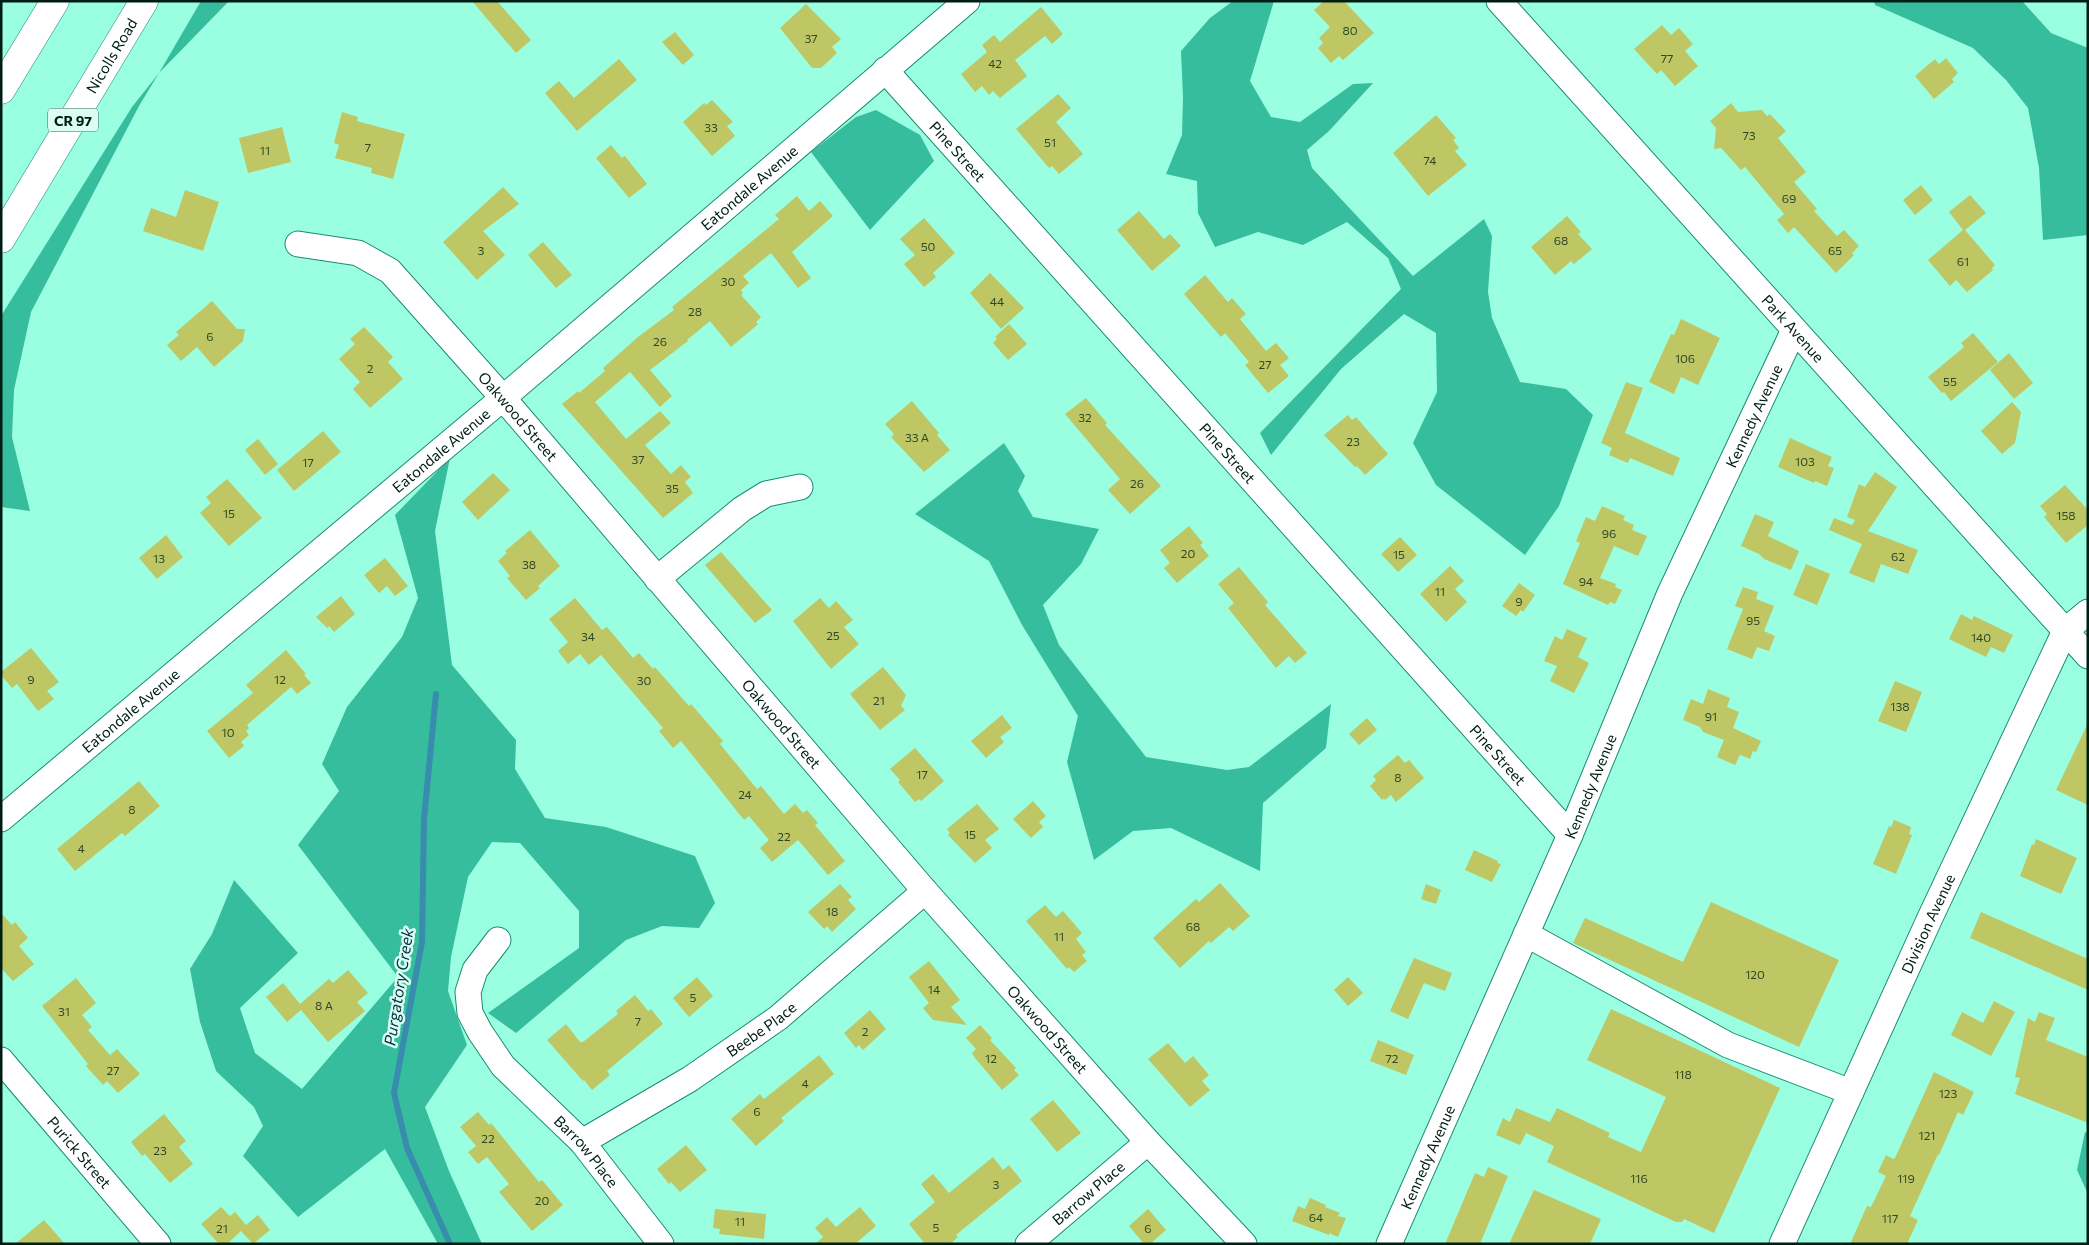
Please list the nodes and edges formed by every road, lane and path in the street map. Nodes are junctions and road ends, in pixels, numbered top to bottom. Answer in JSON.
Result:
{"nodes":[{"id":1,"x":56,"y":1,"type":"edge"},
{"id":2,"x":144,"y":1,"type":"edge"},
{"id":3,"x":968,"y":1,"type":"edge"},
{"id":4,"x":1499,"y":1,"type":"edge"},
{"id":5,"x":885,"y":70,"type":"junction"},
{"id":6,"x":1,"y":90,"type":"edge"},
{"id":7,"x":1,"y":239,"type":"edge"},
{"id":8,"x":298,"y":244,"type":"dead end"},
{"id":9,"x":1794,"y":330,"type":"junction"},
{"id":10,"x":503,"y":398,"type":"junction"},
{"id":11,"x":800,"y":487,"type":"dead end"},
{"id":12,"x":658,"y":579,"type":"junction"},
{"id":13,"x":2088,"y":612,"type":"edge"},
{"id":14,"x":2066,"y":631,"type":"junction"},
{"id":15,"x":2088,"y":656,"type":"edge"},
{"id":16,"x":1,"y":819,"type":"edge"},
{"id":17,"x":1570,"y":835,"type":"junction"},
{"id":18,"x":925,"y":891,"type":"junction"},
{"id":19,"x":1526,"y":934,"type":"junction"},
{"id":20,"x":498,"y":940,"type":"dead end"},
{"id":21,"x":1,"y":1060,"type":"edge"},
{"id":22,"x":1851,"y":1092,"type":"junction"},
{"id":23,"x":582,"y":1142,"type":"junction"},
{"id":24,"x":1148,"y":1142,"type":"junction"},
{"id":25,"x":158,"y":1244,"type":"edge"},
{"id":26,"x":661,"y":1244,"type":"edge"},
{"id":27,"x":1028,"y":1244,"type":"edge"},
{"id":28,"x":1244,"y":1244,"type":"edge"},
{"id":29,"x":1389,"y":1244,"type":"edge"},
{"id":30,"x":1782,"y":1244,"type":"edge"}],
"edges":[{"from":1,"to":6,"type":"highway"},
{"from":2,"to":7,"type":"highway","name":"Nicolls Road","number":"CR 97"},
{"from":3,"to":5,"type":"street","name":"Eatondale Avenue"},
{"from":4,"to":9,"type":"street","name":"Park Avenue"},
{"from":5,"to":10,"type":"street","name":"Eatondale Avenue"},
{"from":5,"to":17,"type":"street","name":"Pine Street"},
{"from":8,"to":10,"type":"street","name":"Oakwood Street"},
{"from":9,"to":14,"type":"street","name":"Park Avenue"},
{"from":9,"to":17,"type":"street","name":"Kennedy Avenue"},
{"from":10,"to":12,"type":"street","name":"Oakwood Street"},
{"from":10,"to":16,"type":"street","name":"Eatondale Avenue"},
{"from":11,"to":12,"type":"street"},
{"from":12,"to":18,"type":"street","name":"Oakwood Street"},
{"from":13,"to":14,"type":"street","name":"Division Avenue"},
{"from":14,"to":15,"type":"street","name":"Park Avenue"},
{"from":14,"to":22,"type":"street","name":"Division Avenue"},
{"from":17,"to":19,"type":"street","name":"Kennedy Avenue"},
{"from":18,"to":23,"type":"street","name":"Beebe Place"},
{"from":18,"to":24,"type":"street","name":"Oakwood Street"},
{"from":19,"to":22,"type":"street"},
{"from":19,"to":29,"type":"street","name":"Kennedy Avenue"},
{"from":20,"to":23,"type":"street","name":"Barrow Place"},
{"from":21,"to":25,"type":"street","name":"Purick Street"},
{"from":22,"to":30,"type":"street","name":"Division Avenue"},
{"from":23,"to":26,"type":"street","name":"Barrow Place"},
{"from":24,"to":27,"type":"street","name":"Barrow Place"},
{"from":24,"to":28,"type":"street","name":"Oakwood Street"}]}
